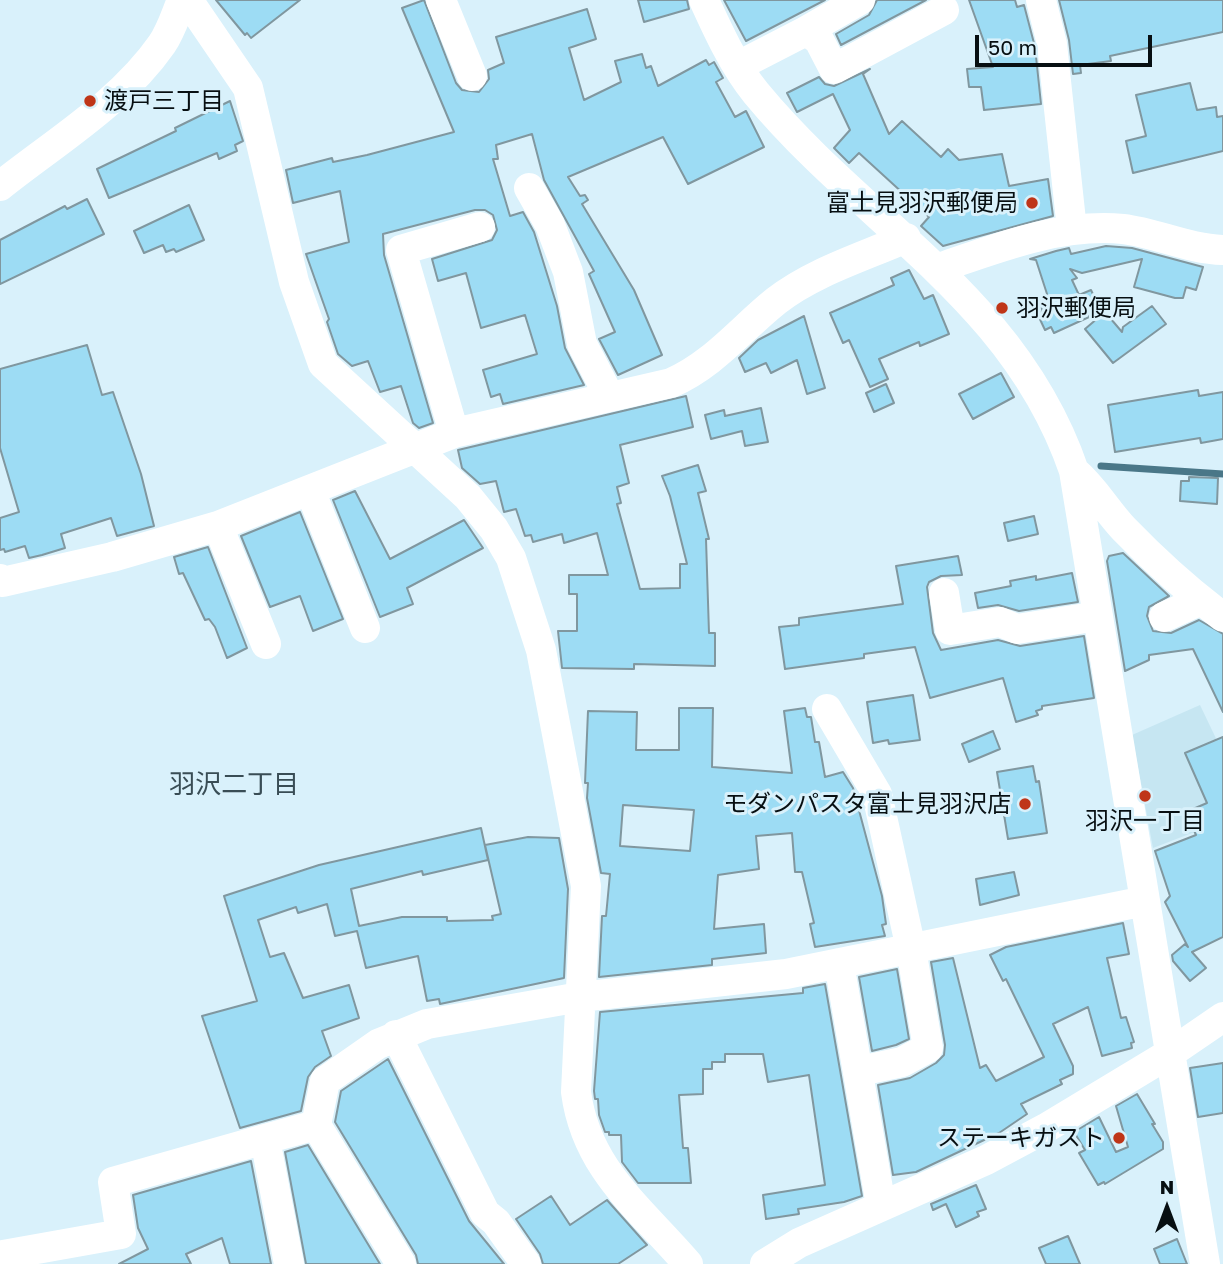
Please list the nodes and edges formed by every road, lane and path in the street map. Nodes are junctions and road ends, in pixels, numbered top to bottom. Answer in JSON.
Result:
{"nodes":[{"id":1,"x":182,"y":0,"type":"edge"},
{"id":2,"x":188,"y":0,"type":"edge"},
{"id":3,"x":441,"y":0,"type":"edge"},
{"id":4,"x":704,"y":0,"type":"edge"},
{"id":5,"x":860,"y":0,"type":"edge"},
{"id":6,"x":1041,"y":0,"type":"edge"},
{"id":7,"x":944,"y":10,"type":"dead end"},
{"id":8,"x":806,"y":31,"type":"junction"},
{"id":9,"x":738,"y":65,"type":"junction"},
{"id":10,"x":472,"y":76,"type":"dead end"},
{"id":11,"x":0,"y":186,"type":"edge"},
{"id":12,"x":528,"y":188,"type":"dead end"},
{"id":13,"x":480,"y":227,"type":"dead end"},
{"id":14,"x":1072,"y":230,"type":"junction"},
{"id":15,"x":905,"y":238,"type":"junction"},
{"id":16,"x":1223,"y":250,"type":"edge"},
{"id":17,"x":939,"y":268,"type":"junction"},
{"id":18,"x":609,"y":396,"type":"junction"},
{"id":19,"x":454,"y":433,"type":"junction"},
{"id":20,"x":418,"y":449,"type":"junction"},
{"id":21,"x":1074,"y":471,"type":"junction"},
{"id":22,"x":310,"y":490,"type":"junction"},
{"id":23,"x":218,"y":526,"type":"junction"},
{"id":24,"x":0,"y":579,"type":"edge"},
{"id":25,"x":944,"y":593,"type":"dead end"},
{"id":26,"x":1212,"y":608,"type":"edge"},
{"id":27,"x":1098,"y":616,"type":"junction"},
{"id":28,"x":1164,"y":617,"type":"dead end"},
{"id":29,"x":365,"y":628,"type":"dead end"},
{"id":30,"x":266,"y":644,"type":"dead end"},
{"id":31,"x":827,"y":709,"type":"dead end"},
{"id":32,"x":1144,"y":901,"type":"junction"},
{"id":33,"x":911,"y":948,"type":"junction"},
{"id":34,"x":839,"y":963,"type":"junction"},
{"id":35,"x":580,"y":997,"type":"junction"},
{"id":36,"x":1223,"y":1017,"type":"edge"},
{"id":37,"x":396,"y":1035,"type":"junction"},
{"id":38,"x":1172,"y":1052,"type":"junction"},
{"id":39,"x":860,"y":1070,"type":"junction"},
{"id":40,"x":316,"y":1125,"type":"junction"},
{"id":41,"x":265,"y":1139,"type":"junction"},
{"id":42,"x":881,"y":1206,"type":"junction"},
{"id":43,"x":2,"y":1245,"type":"edge"},
{"id":44,"x":1204,"y":1263,"type":"edge"},
{"id":45,"x":289,"y":1264,"type":"edge"},
{"id":46,"x":401,"y":1264,"type":"edge"},
{"id":47,"x":526,"y":1264,"type":"edge"},
{"id":48,"x":688,"y":1264,"type":"edge"},
{"id":49,"x":765,"y":1264,"type":"edge"}],
"edges":[{"from":1,"to":11,"type":"street"},
{"from":2,"to":20,"type":"street"},
{"from":3,"to":10,"type":"street"},
{"from":4,"to":9,"type":"street"},
{"from":5,"to":8,"type":"street"},
{"from":6,"to":14,"type":"street"},
{"from":7,"to":8,"type":"street"},
{"from":8,"to":9,"type":"street"},
{"from":9,"to":15,"type":"street"},
{"from":12,"to":18,"type":"street"},
{"from":13,"to":19,"type":"street"},
{"from":14,"to":16,"type":"street"},
{"from":14,"to":17,"type":"street"},
{"from":15,"to":17,"type":"street"},
{"from":15,"to":18,"type":"street"},
{"from":17,"to":21,"type":"street"},
{"from":18,"to":19,"type":"street"},
{"from":19,"to":20,"type":"street"},
{"from":20,"to":22,"type":"street"},
{"from":20,"to":35,"type":"street"},
{"from":21,"to":26,"type":"street"},
{"from":21,"to":27,"type":"street"},
{"from":22,"to":23,"type":"street"},
{"from":22,"to":29,"type":"street"},
{"from":23,"to":24,"type":"street"},
{"from":23,"to":30,"type":"street"},
{"from":25,"to":27,"type":"street"},
{"from":26,"to":28,"type":"street"},
{"from":27,"to":32,"type":"street"},
{"from":31,"to":33,"type":"street"},
{"from":32,"to":33,"type":"street"},
{"from":32,"to":38,"type":"street"},
{"from":33,"to":34,"type":"street"},
{"from":33,"to":39,"type":"street"},
{"from":34,"to":35,"type":"street"},
{"from":34,"to":39,"type":"street"},
{"from":35,"to":37,"type":"street"},
{"from":35,"to":48,"type":"street"},
{"from":36,"to":38,"type":"street"},
{"from":37,"to":40,"type":"street"},
{"from":37,"to":47,"type":"street"},
{"from":38,"to":42,"type":"street"},
{"from":38,"to":44,"type":"street"},
{"from":39,"to":42,"type":"street"},
{"from":40,"to":41,"type":"street"},
{"from":40,"to":46,"type":"street"},
{"from":41,"to":43,"type":"street"},
{"from":41,"to":45,"type":"street"},
{"from":42,"to":49,"type":"street"}]}
